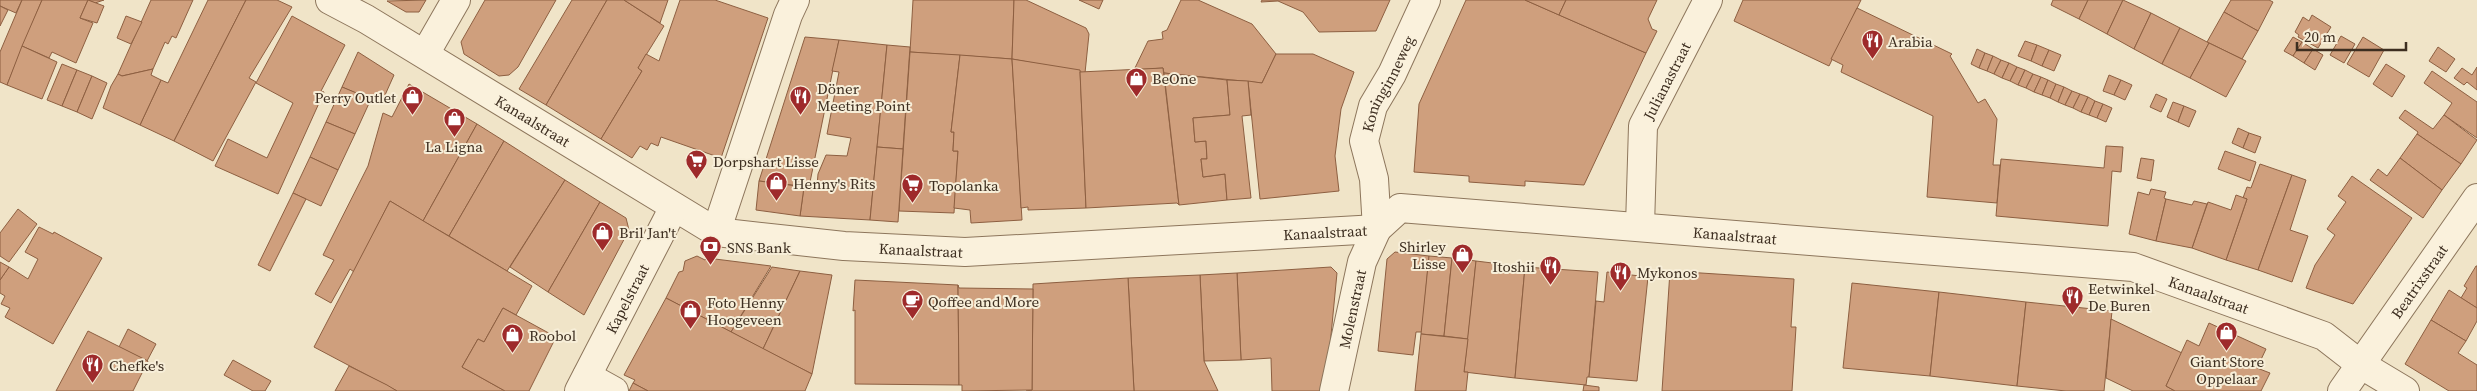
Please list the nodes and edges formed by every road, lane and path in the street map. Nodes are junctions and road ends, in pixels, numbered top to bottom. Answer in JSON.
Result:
{"nodes":[{"id":1,"x":330,"y":0,"type":"edge"},
{"id":2,"x":456,"y":0,"type":"edge"},
{"id":3,"x":795,"y":0,"type":"edge"},
{"id":4,"x":1426,"y":0,"type":"edge"},
{"id":5,"x":1708,"y":0,"type":"edge"},
{"id":6,"x":425,"y":54,"type":"junction"},
{"id":7,"x":2477,"y":198,"type":"edge"},
{"id":8,"x":674,"y":207,"type":"junction"},
{"id":9,"x":1640,"y":226,"type":"junction"},
{"id":10,"x":1377,"y":229,"type":"junction"},
{"id":11,"x":716,"y":232,"type":"junction"},
{"id":12,"x":2360,"y":364,"type":"junction"},
{"id":13,"x":583,"y":383,"type":"edge"},
{"id":14,"x":614,"y":391,"type":"edge"},
{"id":15,"x":1334,"y":391,"type":"edge"},
{"id":16,"x":2342,"y":391,"type":"edge"},
{"id":17,"x":2405,"y":391,"type":"edge"}],
"edges":[{"from":1,"to":6,"type":"street","name":"Kanaalstraat"},
{"from":2,"to":6,"type":"street"},
{"from":3,"to":11,"type":"street"},
{"from":4,"to":10,"type":"street","name":"Koninginneweg"},
{"from":5,"to":9,"type":"street","name":"Julianastraat"},
{"from":6,"to":8,"type":"street","name":"Kanaalstraat"},
{"from":7,"to":12,"type":"street","name":"Beatrixstraat"},
{"from":8,"to":11,"type":"street","name":"Kanaalstraat"},
{"from":8,"to":13,"type":"street","name":"Kapelstraat"},
{"from":9,"to":10,"type":"street","name":"Kanaalstraat"},
{"from":9,"to":12,"type":"street","name":"Kanaalstraat"},
{"from":10,"to":11,"type":"street","name":"Kanaalstraat"},
{"from":10,"to":15,"type":"street","name":"Molenstraat"},
{"from":12,"to":16,"type":"street","name":"Beatrixstraat"},
{"from":12,"to":17,"type":"street","name":"Kanaalstraat"},
{"from":13,"to":14,"type":"street"}]}
